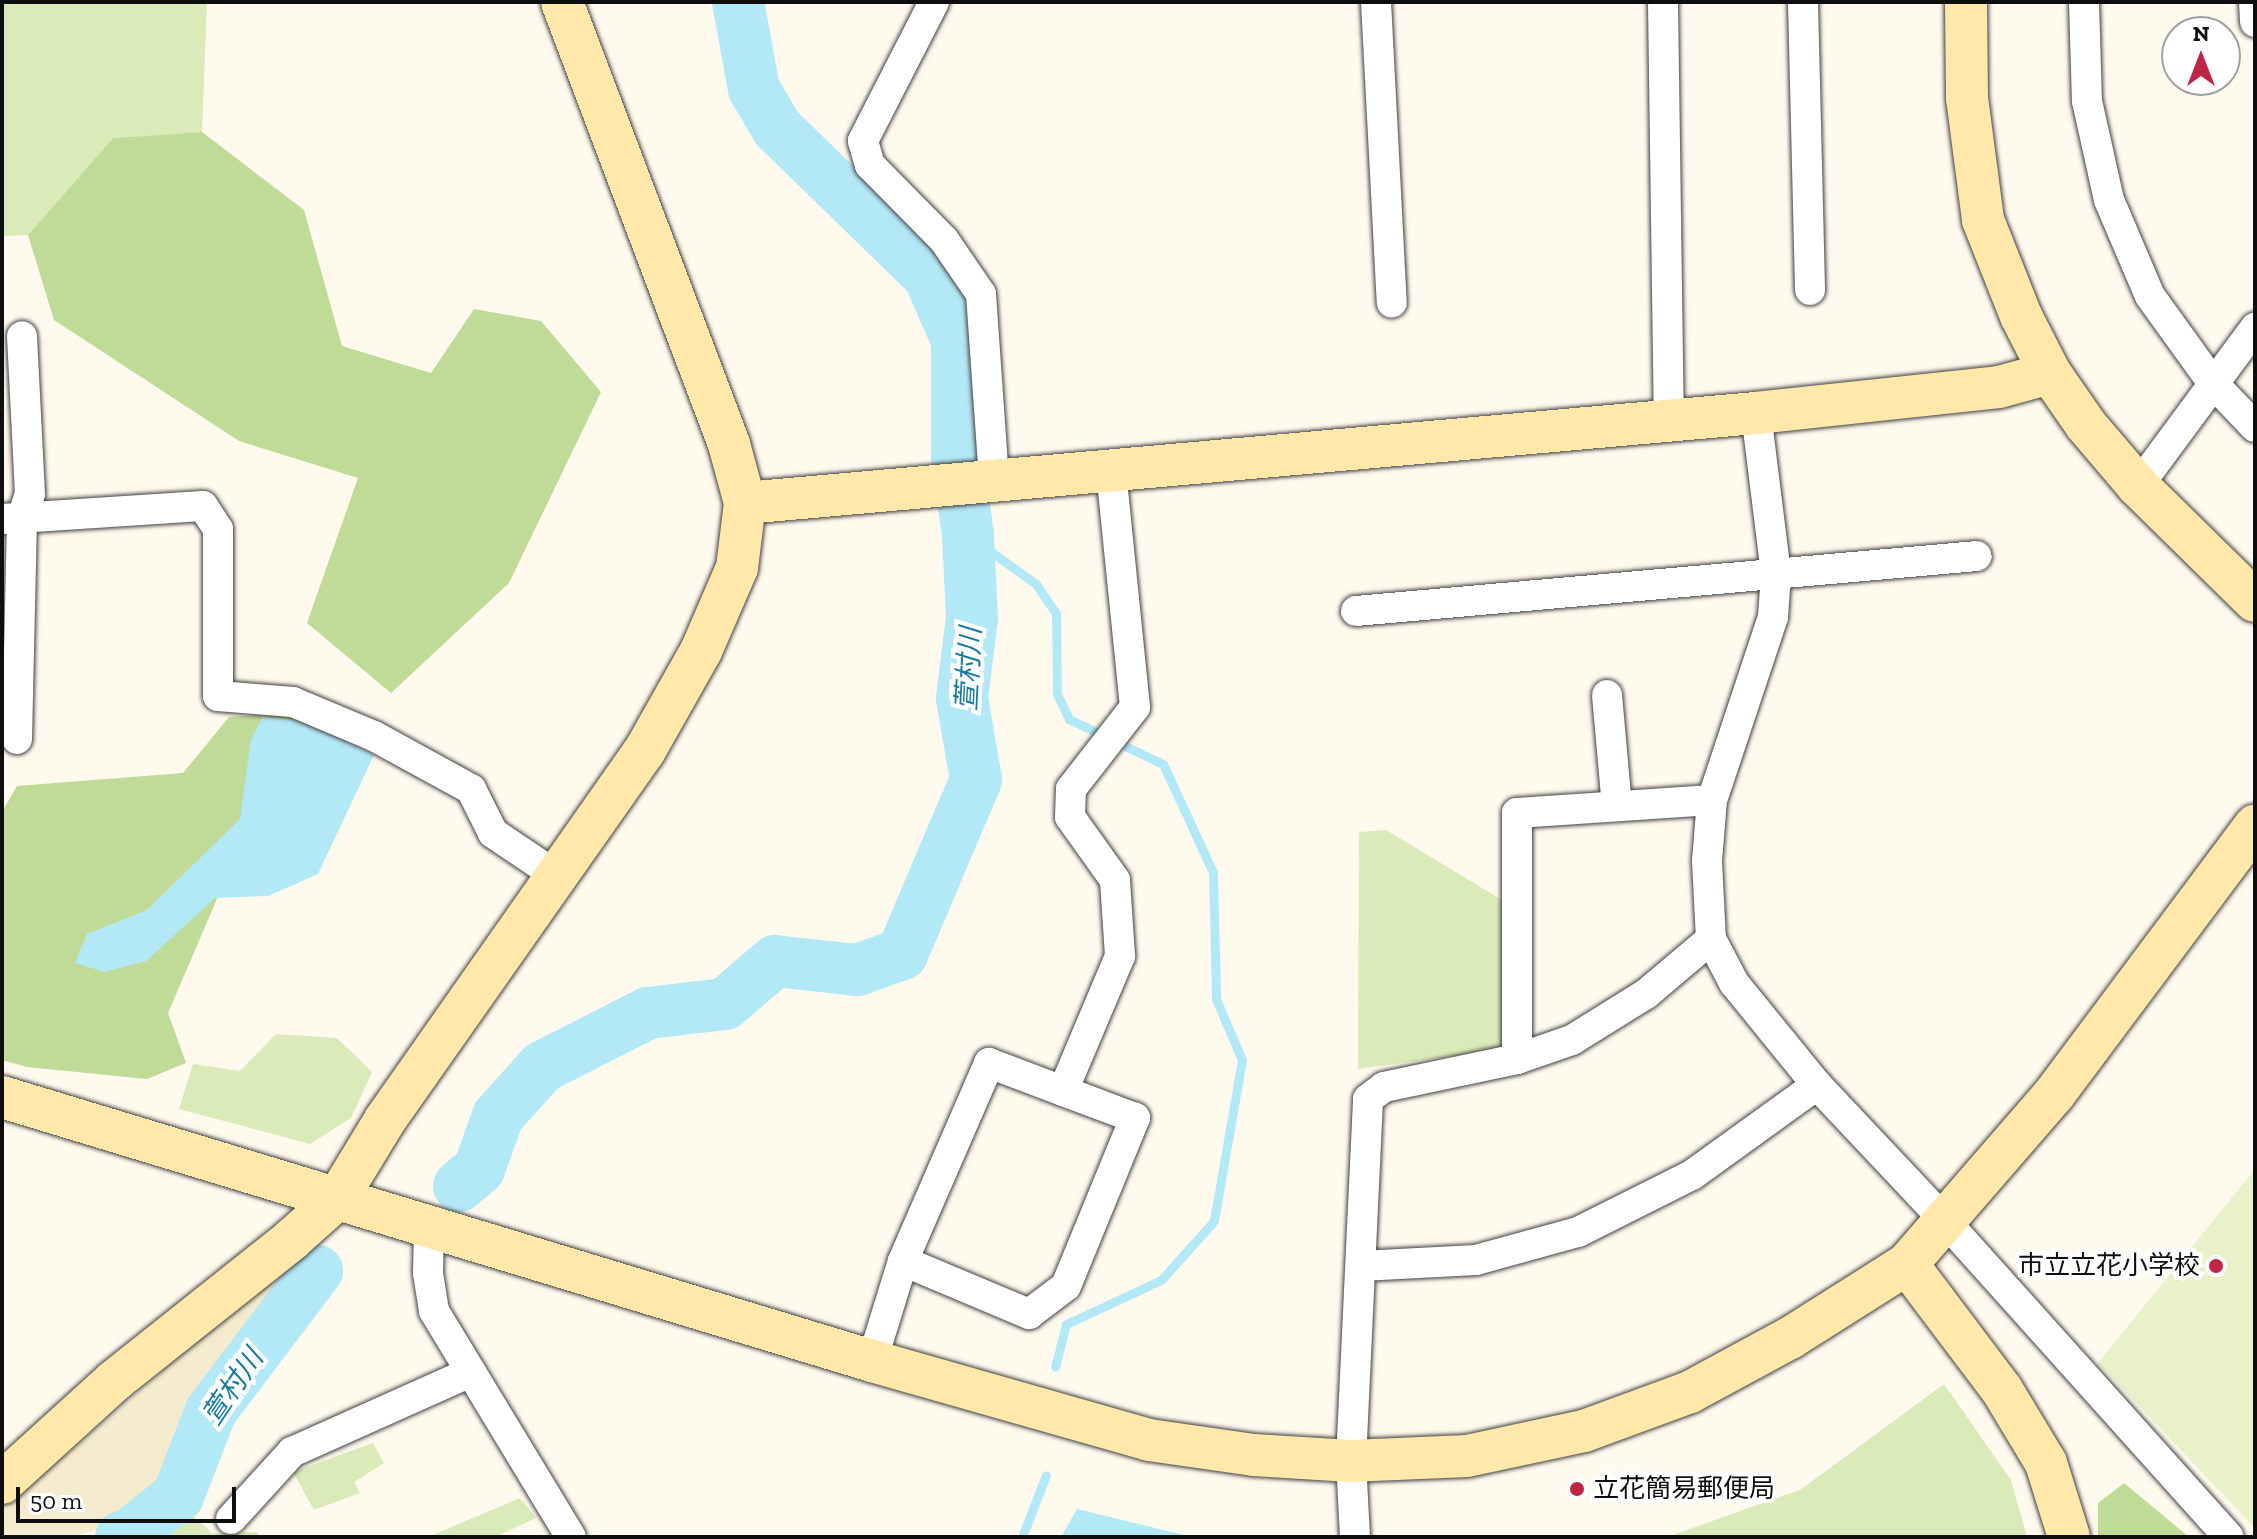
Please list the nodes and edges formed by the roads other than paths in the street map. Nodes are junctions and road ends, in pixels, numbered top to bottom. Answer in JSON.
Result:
{"nodes":[{"id":1,"x":562,"y":2,"type":"edge"},
{"id":2,"x":934,"y":2,"type":"edge"},
{"id":3,"x":1376,"y":2,"type":"edge"},
{"id":4,"x":1663,"y":2,"type":"edge"},
{"id":5,"x":1803,"y":2,"type":"edge"},
{"id":6,"x":1966,"y":2,"type":"edge"},
{"id":7,"x":2084,"y":2,"type":"edge"},
{"id":8,"x":2254,"y":2,"type":"edge"},
{"id":9,"x":2255,"y":22,"type":"edge"},
{"id":10,"x":1810,"y":290,"type":"dead end"},
{"id":11,"x":1392,"y":303,"type":"dead end"},
{"id":12,"x":2255,"y":328,"type":"edge"},
{"id":13,"x":22,"y":336,"type":"dead end"},
{"id":14,"x":2050,"y":373,"type":"junction"},
{"id":15,"x":2212,"y":382,"type":"junction"},
{"id":16,"x":1756,"y":413,"type":"junction"},
{"id":17,"x":1669,"y":420,"type":"junction"},
{"id":18,"x":2255,"y":427,"type":"edge"},
{"id":19,"x":1111,"y":469,"type":"junction"},
{"id":20,"x":994,"y":479,"type":"junction"},
{"id":21,"x":2138,"y":486,"type":"junction"},
{"id":22,"x":745,"y":503,"type":"junction"},
{"id":23,"x":12,"y":519,"type":"edge"},
{"id":24,"x":1977,"y":556,"type":"dead end"},
{"id":25,"x":1776,"y":574,"type":"junction"},
{"id":26,"x":2255,"y":601,"type":"edge"},
{"id":27,"x":1356,"y":611,"type":"dead end"},
{"id":28,"x":1607,"y":695,"type":"dead end"},
{"id":29,"x":17,"y":739,"type":"dead end"},
{"id":30,"x":1712,"y":800,"type":"junction"},
{"id":31,"x":1617,"y":806,"type":"junction"},
{"id":32,"x":2255,"y":826,"type":"edge"},
{"id":33,"x":557,"y":876,"type":"junction"},
{"id":34,"x":1711,"y":939,"type":"junction"},
{"id":35,"x":1517,"y":1059,"type":"junction"},
{"id":36,"x":1817,"y":1085,"type":"junction"},
{"id":37,"x":1063,"y":1091,"type":"junction"},
{"id":38,"x":2,"y":1097,"type":"edge"},
{"id":39,"x":337,"y":1199,"type":"junction"},
{"id":40,"x":1946,"y":1222,"type":"junction"},
{"id":41,"x":429,"y":1229,"type":"junction"},
{"id":42,"x":903,"y":1261,"type":"junction"},
{"id":43,"x":1907,"y":1264,"type":"junction"},
{"id":44,"x":1361,"y":1266,"type":"junction"},
{"id":45,"x":872,"y":1361,"type":"junction"},
{"id":46,"x":471,"y":1372,"type":"junction"},
{"id":47,"x":1351,"y":1461,"type":"junction"},
{"id":48,"x":2,"y":1483,"type":"edge"},
{"id":49,"x":231,"y":1519,"type":"dead end"},
{"id":50,"x":571,"y":1537,"type":"edge"},
{"id":51,"x":1355,"y":1537,"type":"edge"},
{"id":52,"x":2069,"y":1537,"type":"edge"},
{"id":53,"x":2229,"y":1537,"type":"edge"}],
"edges":[{"from":1,"to":22,"type":"street"},
{"from":2,"to":20,"type":"street"},
{"from":3,"to":11,"type":"street"},
{"from":4,"to":17,"type":"street"},
{"from":5,"to":10,"type":"street"},
{"from":6,"to":14,"type":"street"},
{"from":7,"to":15,"type":"street"},
{"from":8,"to":9,"type":"street"},
{"from":12,"to":15,"type":"street"},
{"from":13,"to":23,"type":"street"},
{"from":14,"to":16,"type":"street"},
{"from":14,"to":21,"type":"street"},
{"from":15,"to":18,"type":"street"},
{"from":15,"to":21,"type":"street"},
{"from":16,"to":17,"type":"street"},
{"from":16,"to":25,"type":"street"},
{"from":17,"to":19,"type":"street"},
{"from":19,"to":20,"type":"street"},
{"from":19,"to":37,"type":"street"},
{"from":20,"to":22,"type":"street"},
{"from":21,"to":26,"type":"street"},
{"from":22,"to":33,"type":"street"},
{"from":23,"to":29,"type":"street"},
{"from":23,"to":33,"type":"street"},
{"from":24,"to":25,"type":"street"},
{"from":25,"to":27,"type":"street"},
{"from":25,"to":30,"type":"street"},
{"from":28,"to":31,"type":"street"},
{"from":30,"to":31,"type":"street"},
{"from":30,"to":34,"type":"street"},
{"from":31,"to":35,"type":"street"},
{"from":32,"to":40,"type":"street"},
{"from":33,"to":39,"type":"street"},
{"from":34,"to":35,"type":"street"},
{"from":34,"to":36,"type":"street"},
{"from":35,"to":44,"type":"street"},
{"from":36,"to":40,"type":"street"},
{"from":36,"to":44,"type":"street"},
{"from":37,"to":42,"type":"street"},
{"from":37,"to":42,"type":"street"},
{"from":38,"to":39,"type":"street"},
{"from":39,"to":41,"type":"street"},
{"from":39,"to":48,"type":"street"},
{"from":40,"to":43,"type":"street"},
{"from":40,"to":53,"type":"street"},
{"from":41,"to":45,"type":"street"},
{"from":41,"to":46,"type":"street"},
{"from":42,"to":45,"type":"street"},
{"from":43,"to":47,"type":"street"},
{"from":43,"to":52,"type":"street"},
{"from":44,"to":47,"type":"street"},
{"from":45,"to":47,"type":"street"},
{"from":46,"to":49,"type":"street"},
{"from":46,"to":50,"type":"street"},
{"from":47,"to":51,"type":"street"}]}
